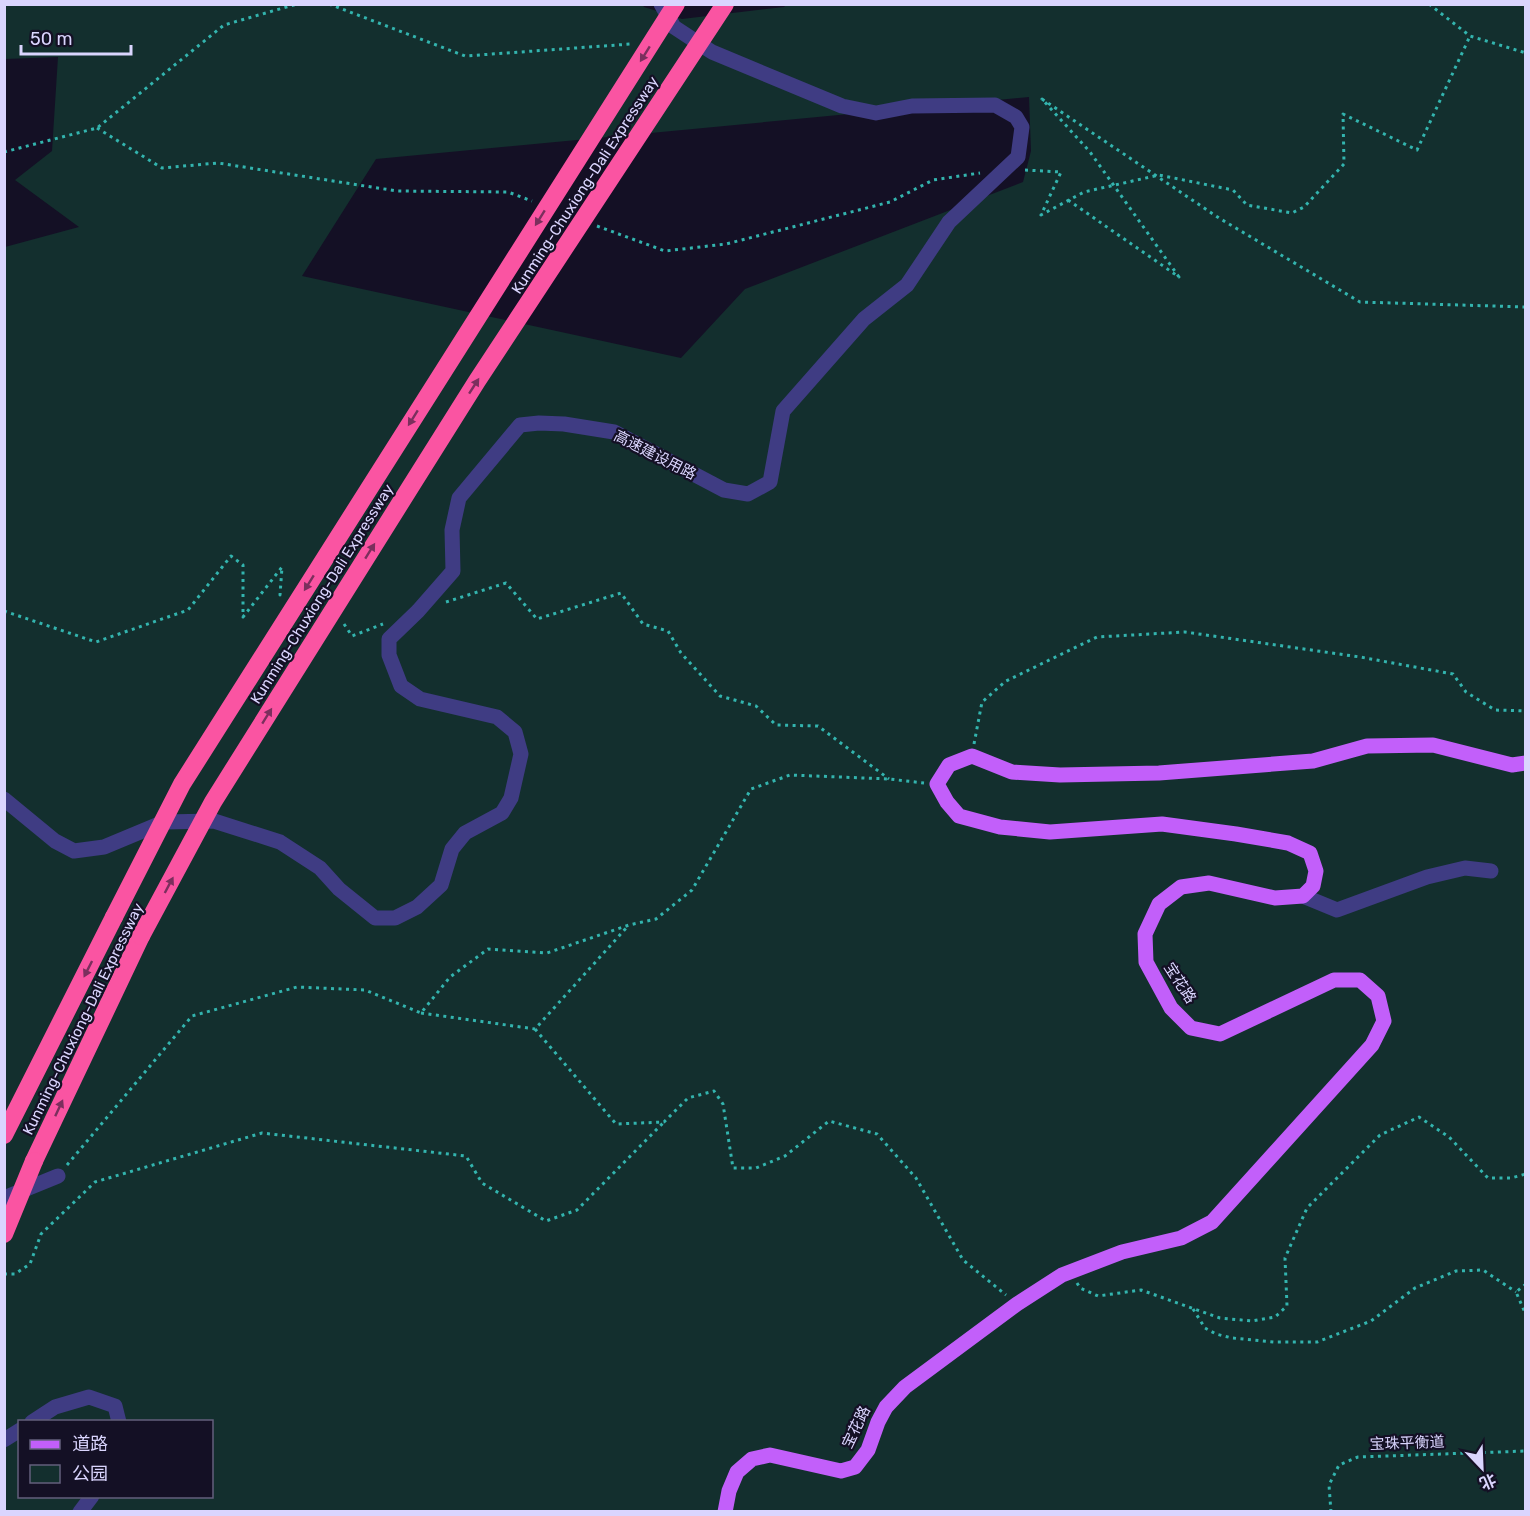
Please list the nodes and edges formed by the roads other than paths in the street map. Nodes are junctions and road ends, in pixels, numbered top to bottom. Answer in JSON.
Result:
{"nodes":[{"id":1,"x":661,"y":4,"type":"edge"},
{"id":2,"x":676,"y":4,"type":"edge"},
{"id":3,"x":725,"y":4,"type":"edge"},
{"id":4,"x":1526,"y":763,"type":"edge"},
{"id":5,"x":4,"y":799,"type":"edge"},
{"id":6,"x":1491,"y":871,"type":"dead end"},
{"id":7,"x":1303,"y":896,"type":"junction"},
{"id":8,"x":4,"y":1135,"type":"edge"},
{"id":9,"x":58,"y":1176,"type":"road end"},
{"id":10,"x":4,"y":1198,"type":"edge"},
{"id":11,"x":4,"y":1234,"type":"edge"},
{"id":12,"x":35,"y":1420,"type":"edge"},
{"id":13,"x":118,"y":1420,"type":"edge"},
{"id":14,"x":18,"y":1431,"type":"edge"},
{"id":15,"x":4,"y":1440,"type":"edge"},
{"id":16,"x":91,"y":1498,"type":"edge"},
{"id":17,"x":80,"y":1512,"type":"edge"},
{"id":18,"x":725,"y":1512,"type":"edge"}],
"edges":[{"from":1,"to":5,"type":"street","name":"高速建设用路"},
{"from":2,"to":8,"type":"highway","name":"Kunming-Chuxiong-Dali Expressway","one_way":true,"bridge":true},
{"from":11,"to":3,"type":"highway","name":"Kunming-Chuxiong-Dali Expressway","one_way":true,"bridge":true},
{"from":4,"to":7,"type":"main road"},
{"from":6,"to":7,"type":"street"},
{"from":7,"to":18,"type":"main road","name":"宝花路"},
{"from":9,"to":10,"type":"street"},
{"from":12,"to":13,"type":"street"},
{"from":14,"to":15,"type":"street"},
{"from":16,"to":17,"type":"street"}]}
